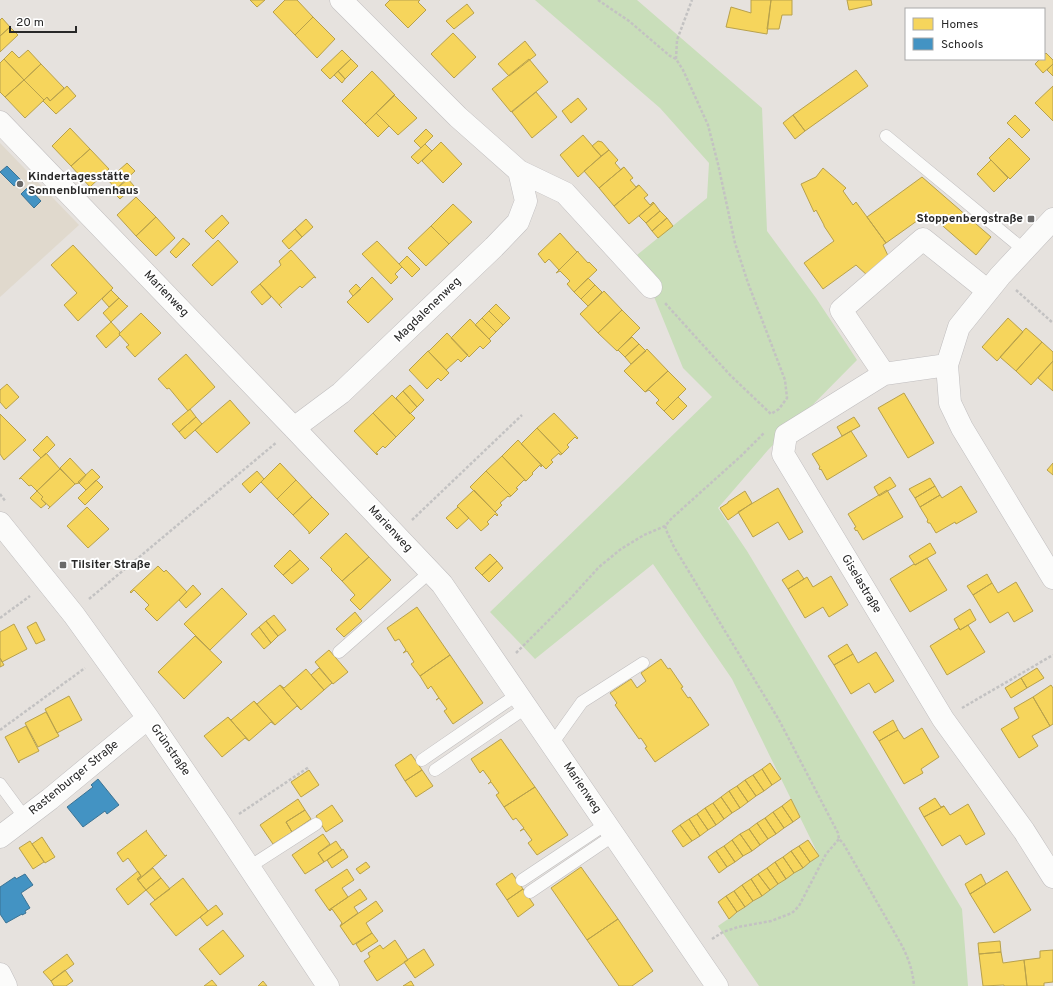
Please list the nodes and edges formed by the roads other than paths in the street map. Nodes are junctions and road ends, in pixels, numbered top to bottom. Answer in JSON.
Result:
{"nodes":[{"id":1,"x":341,"y":0,"type":"edge"},
{"id":2,"x":0,"y":122,"type":"edge"},
{"id":3,"x":886,"y":136,"type":"dead end"},
{"id":4,"x":519,"y":170,"type":"junction"},
{"id":5,"x":1053,"y":219,"type":"edge"},
{"id":6,"x":1024,"y":250,"type":"junction"},
{"id":7,"x":994,"y":283,"type":"junction"},
{"id":8,"x":651,"y":287,"type":"road end"},
{"id":9,"x":947,"y":365,"type":"junction"},
{"id":10,"x":884,"y":374,"type":"junction"},
{"id":11,"x":294,"y":428,"type":"junction"},
{"id":12,"x":0,"y":523,"type":"edge"},
{"id":13,"x":430,"y":572,"type":"junction"},
{"id":14,"x":1053,"y":578,"type":"edge"},
{"id":15,"x":339,"y":652,"type":"dead end"},
{"id":16,"x":643,"y":663,"type":"dead end"},
{"id":17,"x":522,"y":700,"type":"junction"},
{"id":18,"x":148,"y":718,"type":"junction"},
{"id":19,"x":552,"y":744,"type":"junction"},
{"id":20,"x":422,"y":760,"type":"dead end"},
{"id":21,"x":435,"y":770,"type":"dead end"},
{"id":22,"x":0,"y":784,"type":"edge"},
{"id":23,"x":25,"y":818,"type":"junction"},
{"id":24,"x":316,"y":824,"type":"dead end"},
{"id":25,"x":610,"y":829,"type":"junction"},
{"id":26,"x":0,"y":837,"type":"edge"},
{"id":27,"x":249,"y":867,"type":"junction"},
{"id":28,"x":1053,"y":877,"type":"edge"},
{"id":29,"x":522,"y":880,"type":"dead end"},
{"id":30,"x":530,"y":892,"type":"dead end"},
{"id":31,"x":0,"y":974,"type":"edge"},
{"id":32,"x":6,"y":986,"type":"edge"},
{"id":33,"x":328,"y":986,"type":"edge"},
{"id":34,"x":717,"y":986,"type":"edge"}],
"edges":[{"from":1,"to":4,"type":"street"},
{"from":2,"to":11,"type":"street","name":"Marienweg"},
{"from":3,"to":6,"type":"lane"},
{"from":4,"to":8,"type":"street"},
{"from":4,"to":11,"type":"street","name":"Magdalenenweg"},
{"from":5,"to":6,"type":"street"},
{"from":6,"to":7,"type":"street"},
{"from":7,"to":9,"type":"street"},
{"from":7,"to":10,"type":"street"},
{"from":9,"to":10,"type":"street","name":"Giselastraße"},
{"from":9,"to":14,"type":"street"},
{"from":10,"to":28,"type":"street","name":"Giselastraße"},
{"from":11,"to":13,"type":"street","name":"Marienweg"},
{"from":12,"to":18,"type":"street","name":"Grünstraße"},
{"from":13,"to":15,"type":"lane"},
{"from":13,"to":17,"type":"street","name":"Marienweg"},
{"from":16,"to":19,"type":"lane"},
{"from":17,"to":19,"type":"street","name":"Marienweg"},
{"from":17,"to":20,"type":"lane"},
{"from":17,"to":21,"type":"lane"},
{"from":18,"to":23,"type":"street","name":"Rastenburger Straße"},
{"from":18,"to":27,"type":"street","name":"Grünstraße"},
{"from":19,"to":25,"type":"street","name":"Marienweg"},
{"from":22,"to":23,"type":"lane"},
{"from":23,"to":26,"type":"street","name":"Rastenburger Straße"},
{"from":24,"to":27,"type":"lane"},
{"from":25,"to":29,"type":"lane"},
{"from":25,"to":30,"type":"lane"},
{"from":25,"to":34,"type":"street","name":"Marienweg"},
{"from":27,"to":33,"type":"street","name":"Grünstraße"},
{"from":31,"to":32,"type":"street"}]}
